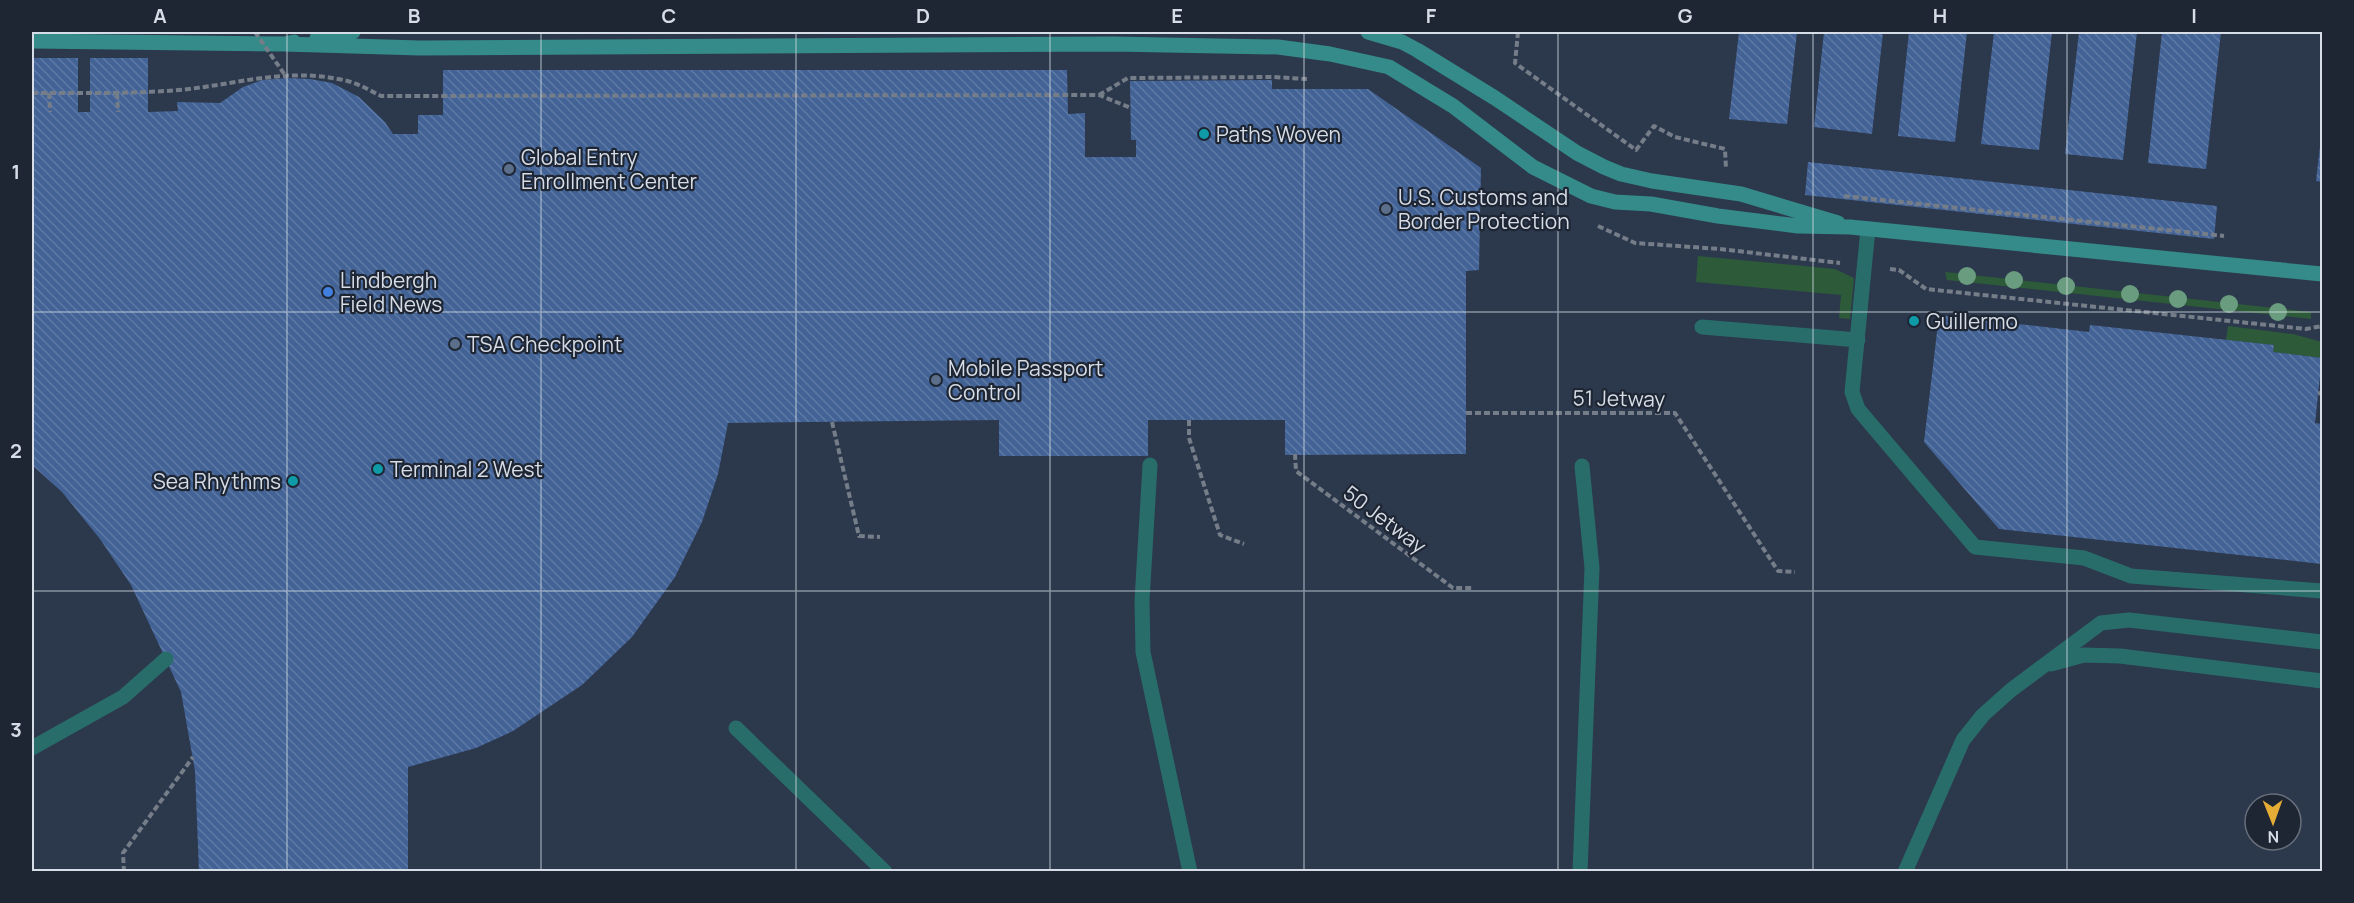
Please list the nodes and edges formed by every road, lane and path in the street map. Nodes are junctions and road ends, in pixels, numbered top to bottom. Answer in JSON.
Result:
{"nodes":[{"id":1,"x":255,"y":32,"type":"edge"},
{"id":2,"x":353,"y":32,"type":"edge"},
{"id":3,"x":1368,"y":32,"type":"edge"},
{"id":4,"x":1518,"y":32,"type":"edge"},
{"id":5,"x":32,"y":41,"type":"edge"},
{"id":6,"x":284,"y":44,"type":"junction"},
{"id":7,"x":286,"y":78,"type":"dead end"},
{"id":8,"x":242,"y":81,"type":"junction"},
{"id":9,"x":243,"y":87,"type":"dead end"},
{"id":10,"x":32,"y":93,"type":"edge"},
{"id":11,"x":49,"y":93,"type":"junction"},
{"id":12,"x":117,"y":93,"type":"junction"},
{"id":13,"x":1131,"y":108,"type":"dead end"},
{"id":14,"x":50,"y":112,"type":"dead end"},
{"id":15,"x":118,"y":112,"type":"dead end"},
{"id":16,"x":1726,"y":170,"type":"dead end"},
{"id":17,"x":1842,"y":196,"type":"dead end"},
{"id":18,"x":1850,"y":227,"type":"junction"},
{"id":19,"x":1868,"y":229,"type":"junction"},
{"id":20,"x":2229,"y":237,"type":"dead end"},
{"id":21,"x":2322,"y":274,"type":"edge"},
{"id":22,"x":1702,"y":327,"type":"dead end"},
{"id":23,"x":1858,"y":340,"type":"junction"},
{"id":24,"x":1466,"y":412,"type":"dead end"},
{"id":25,"x":1189,"y":420,"type":"dead end"},
{"id":26,"x":832,"y":422,"type":"dead end"},
{"id":27,"x":1295,"y":454,"type":"dead end"},
{"id":28,"x":1150,"y":465,"type":"dead end"},
{"id":29,"x":1582,"y":466,"type":"dead end"},
{"id":30,"x":880,"y":537,"type":"dead end"},
{"id":31,"x":1244,"y":544,"type":"dead end"},
{"id":32,"x":1795,"y":572,"type":"dead end"},
{"id":33,"x":1473,"y":588,"type":"dead end"},
{"id":34,"x":2322,"y":591,"type":"edge"},
{"id":35,"x":2322,"y":642,"type":"edge"},
{"id":36,"x":166,"y":659,"type":"dead end"},
{"id":37,"x":2045,"y":666,"type":"junction"},
{"id":38,"x":2322,"y":681,"type":"edge"},
{"id":39,"x":736,"y":728,"type":"dead end"},
{"id":40,"x":32,"y":748,"type":"edge"},
{"id":41,"x":193,"y":757,"type":"dead end"},
{"id":42,"x":124,"y":872,"type":"edge"},
{"id":43,"x":885,"y":872,"type":"edge"},
{"id":44,"x":1190,"y":872,"type":"edge"},
{"id":45,"x":1580,"y":872,"type":"edge"},
{"id":46,"x":1905,"y":872,"type":"edge"}],
"edges":[{"from":1,"to":7,"type":"path","bridge":true},
{"from":2,"to":6,"type":"main road"},
{"from":3,"to":18,"type":"main road"},
{"from":4,"to":16,"type":"path"},
{"from":5,"to":6,"type":"main road"},
{"from":6,"to":18,"type":"main road"},
{"from":8,"to":9,"type":"path"},
{"from":8,"to":12,"type":"path"},
{"from":8,"to":13,"type":"path"},
{"from":10,"to":11,"type":"path"},
{"from":11,"to":12,"type":"path"},
{"from":11,"to":14,"type":"path"},
{"from":12,"to":15,"type":"path"},
{"from":17,"to":20,"type":"path"},
{"from":18,"to":19,"type":"main road"},
{"from":19,"to":21,"type":"main road"},
{"from":19,"to":23,"type":"lane"},
{"from":22,"to":23,"type":"lane"},
{"from":23,"to":34,"type":"lane"},
{"from":24,"to":32,"type":"path","name":"51 Jetway"},
{"from":25,"to":31,"type":"path"},
{"from":26,"to":30,"type":"path"},
{"from":27,"to":33,"type":"path","name":"50 Jetway"},
{"from":28,"to":44,"type":"lane"},
{"from":29,"to":45,"type":"lane"},
{"from":35,"to":37,"type":"lane"},
{"from":36,"to":40,"type":"lane"},
{"from":37,"to":38,"type":"lane"},
{"from":37,"to":46,"type":"lane"},
{"from":39,"to":43,"type":"lane"},
{"from":41,"to":42,"type":"path"}]}
